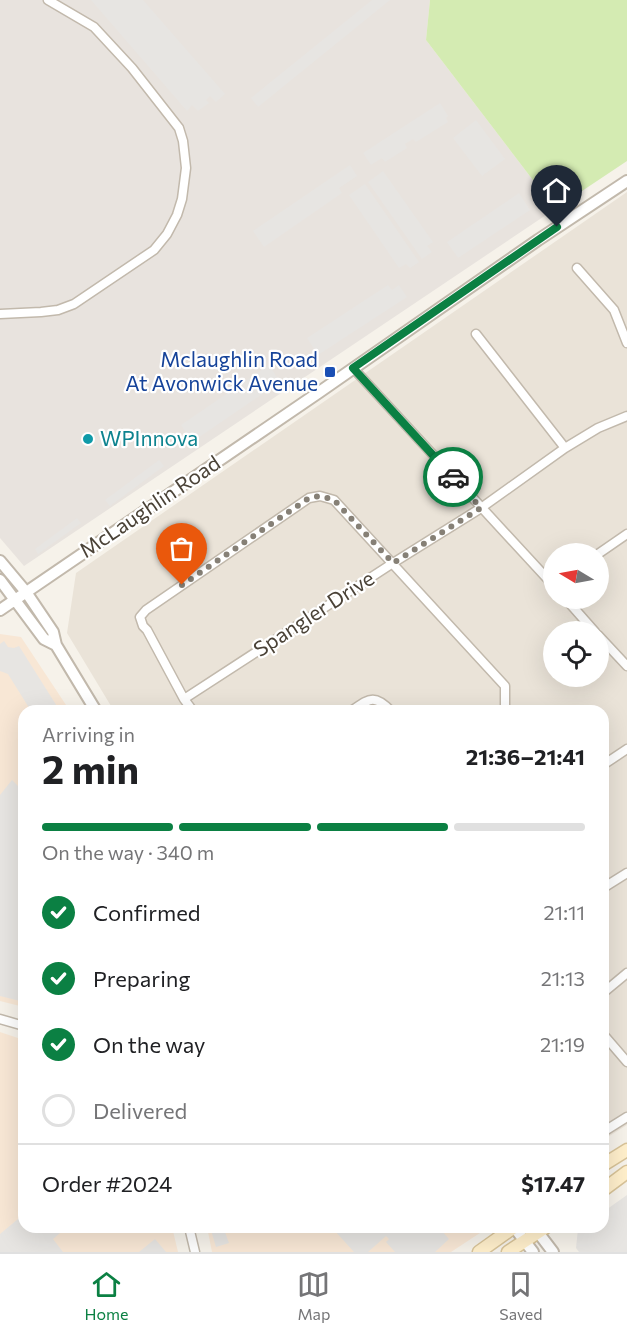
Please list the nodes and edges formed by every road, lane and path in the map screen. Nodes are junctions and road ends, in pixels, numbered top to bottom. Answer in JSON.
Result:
{"nodes":[{"id":1,"x":48,"y":0,"type":"edge"},
{"id":2,"x":627,"y":181,"type":"edge"},
{"id":3,"x":577,"y":268,"type":"dead end"},
{"id":4,"x":0,"y":314,"type":"edge"},
{"id":5,"x":476,"y":334,"type":"dead end"},
{"id":6,"x":627,"y":343,"type":"edge"},
{"id":7,"x":353,"y":368,"type":"junction"},
{"id":8,"x":627,"y":416,"type":"edge"},
{"id":9,"x":565,"y":448,"type":"junction"},
{"id":10,"x":481,"y":508,"type":"junction"},
{"id":11,"x":627,"y":534,"type":"edge"},
{"id":12,"x":609,"y":546,"type":"edge"},
{"id":13,"x":0,"y":561,"type":"edge"},
{"id":14,"x":393,"y":563,"type":"junction"},
{"id":15,"x":543,"y":574,"type":"edge"},
{"id":16,"x":0,"y":580,"type":"edge"},
{"id":17,"x":26,"y":592,"type":"junction"},
{"id":18,"x":15,"y":599,"type":"junction"},
{"id":19,"x":575,"y":609,"type":"edge"},
{"id":20,"x":0,"y":610,"type":"edge"},
{"id":21,"x":585,"y":621,"type":"edge"},
{"id":22,"x":56,"y":645,"type":"junction"},
{"id":23,"x":609,"y":647,"type":"edge"},
{"id":24,"x":627,"y":666,"type":"edge"},
{"id":25,"x":184,"y":699,"type":"junction"},
{"id":26,"x":92,"y":705,"type":"edge"},
{"id":27,"x":188,"y":705,"type":"edge"},
{"id":28,"x":360,"y":705,"type":"edge"},
{"id":29,"x":385,"y":705,"type":"edge"},
{"id":30,"x":505,"y":705,"type":"edge"},
{"id":31,"x":627,"y":749,"type":"edge"},
{"id":32,"x":609,"y":761,"type":"edge"},
{"id":33,"x":627,"y":873,"type":"edge"},
{"id":34,"x":609,"y":884,"type":"edge"},
{"id":35,"x":627,"y":973,"type":"edge"},
{"id":36,"x":609,"y":988,"type":"edge"},
{"id":37,"x":0,"y":1019,"type":"edge"},
{"id":38,"x":18,"y":1024,"type":"edge"},
{"id":39,"x":609,"y":1041,"type":"edge"},
{"id":40,"x":627,"y":1062,"type":"edge"},
{"id":41,"x":627,"y":1117,"type":"edge"},
{"id":42,"x":609,"y":1128,"type":"edge"},
{"id":43,"x":627,"y":1150,"type":"edge"},
{"id":44,"x":609,"y":1161,"type":"edge"},
{"id":45,"x":627,"y":1172,"type":"edge"},
{"id":46,"x":609,"y":1186,"type":"edge"},
{"id":47,"x":190,"y":1233,"type":"edge"},
{"id":48,"x":506,"y":1233,"type":"edge"},
{"id":49,"x":519,"y":1233,"type":"edge"},
{"id":50,"x":534,"y":1233,"type":"edge"},
{"id":51,"x":541,"y":1233,"type":"edge"},
{"id":52,"x":525,"y":1241,"type":"junction"},
{"id":53,"x":195,"y":1252,"type":"edge"},
{"id":54,"x":479,"y":1252,"type":"edge"},
{"id":55,"x":508,"y":1252,"type":"edge"},
{"id":56,"x":533,"y":1252,"type":"edge"},
{"id":57,"x":553,"y":1252,"type":"edge"}],
"edges":[{"from":1,"to":4,"type":"street"},
{"from":2,"to":7,"type":"street","name":"McLaughlin Road"},
{"from":3,"to":6,"type":"street"},
{"from":5,"to":9,"type":"street"},
{"from":7,"to":10,"type":"street"},
{"from":7,"to":17,"type":"street","name":"McLaughlin Road"},
{"from":8,"to":9,"type":"street","name":"Spangler Drive"},
{"from":9,"to":10,"type":"street","name":"Spangler Drive"},
{"from":10,"to":14,"type":"street","name":"Spangler Drive"},
{"from":10,"to":15,"type":"street"},
{"from":11,"to":12,"type":"street"},
{"from":13,"to":17,"type":"street"},
{"from":14,"to":25,"type":"street","name":"Spangler Drive"},
{"from":14,"to":25,"type":"street"},
{"from":14,"to":30,"type":"street"},
{"from":16,"to":18,"type":"street"},
{"from":17,"to":18,"type":"street","name":"McLaughlin Road"},
{"from":17,"to":22,"type":"street"},
{"from":18,"to":20,"type":"street","name":"McLaughlin Road"},
{"from":18,"to":22,"type":"street"},
{"from":19,"to":21,"type":"street"},
{"from":22,"to":26,"type":"street"},
{"from":23,"to":24,"type":"street"},
{"from":25,"to":27,"type":"street"},
{"from":28,"to":29,"type":"street"},
{"from":31,"to":32,"type":"street"},
{"from":33,"to":34,"type":"street"},
{"from":35,"to":36,"type":"street"},
{"from":37,"to":38,"type":"street"},
{"from":39,"to":40,"type":"street"},
{"from":41,"to":42,"type":"street"},
{"from":43,"to":44,"type":"main road"},
{"from":45,"to":46,"type":"main road"},
{"from":47,"to":53,"type":"street"},
{"from":48,"to":54,"type":"main road"},
{"from":49,"to":52,"type":"street"},
{"from":50,"to":52,"type":"main road"},
{"from":51,"to":57,"type":"street"},
{"from":52,"to":55,"type":"main road"},
{"from":52,"to":56,"type":"street"}]}
